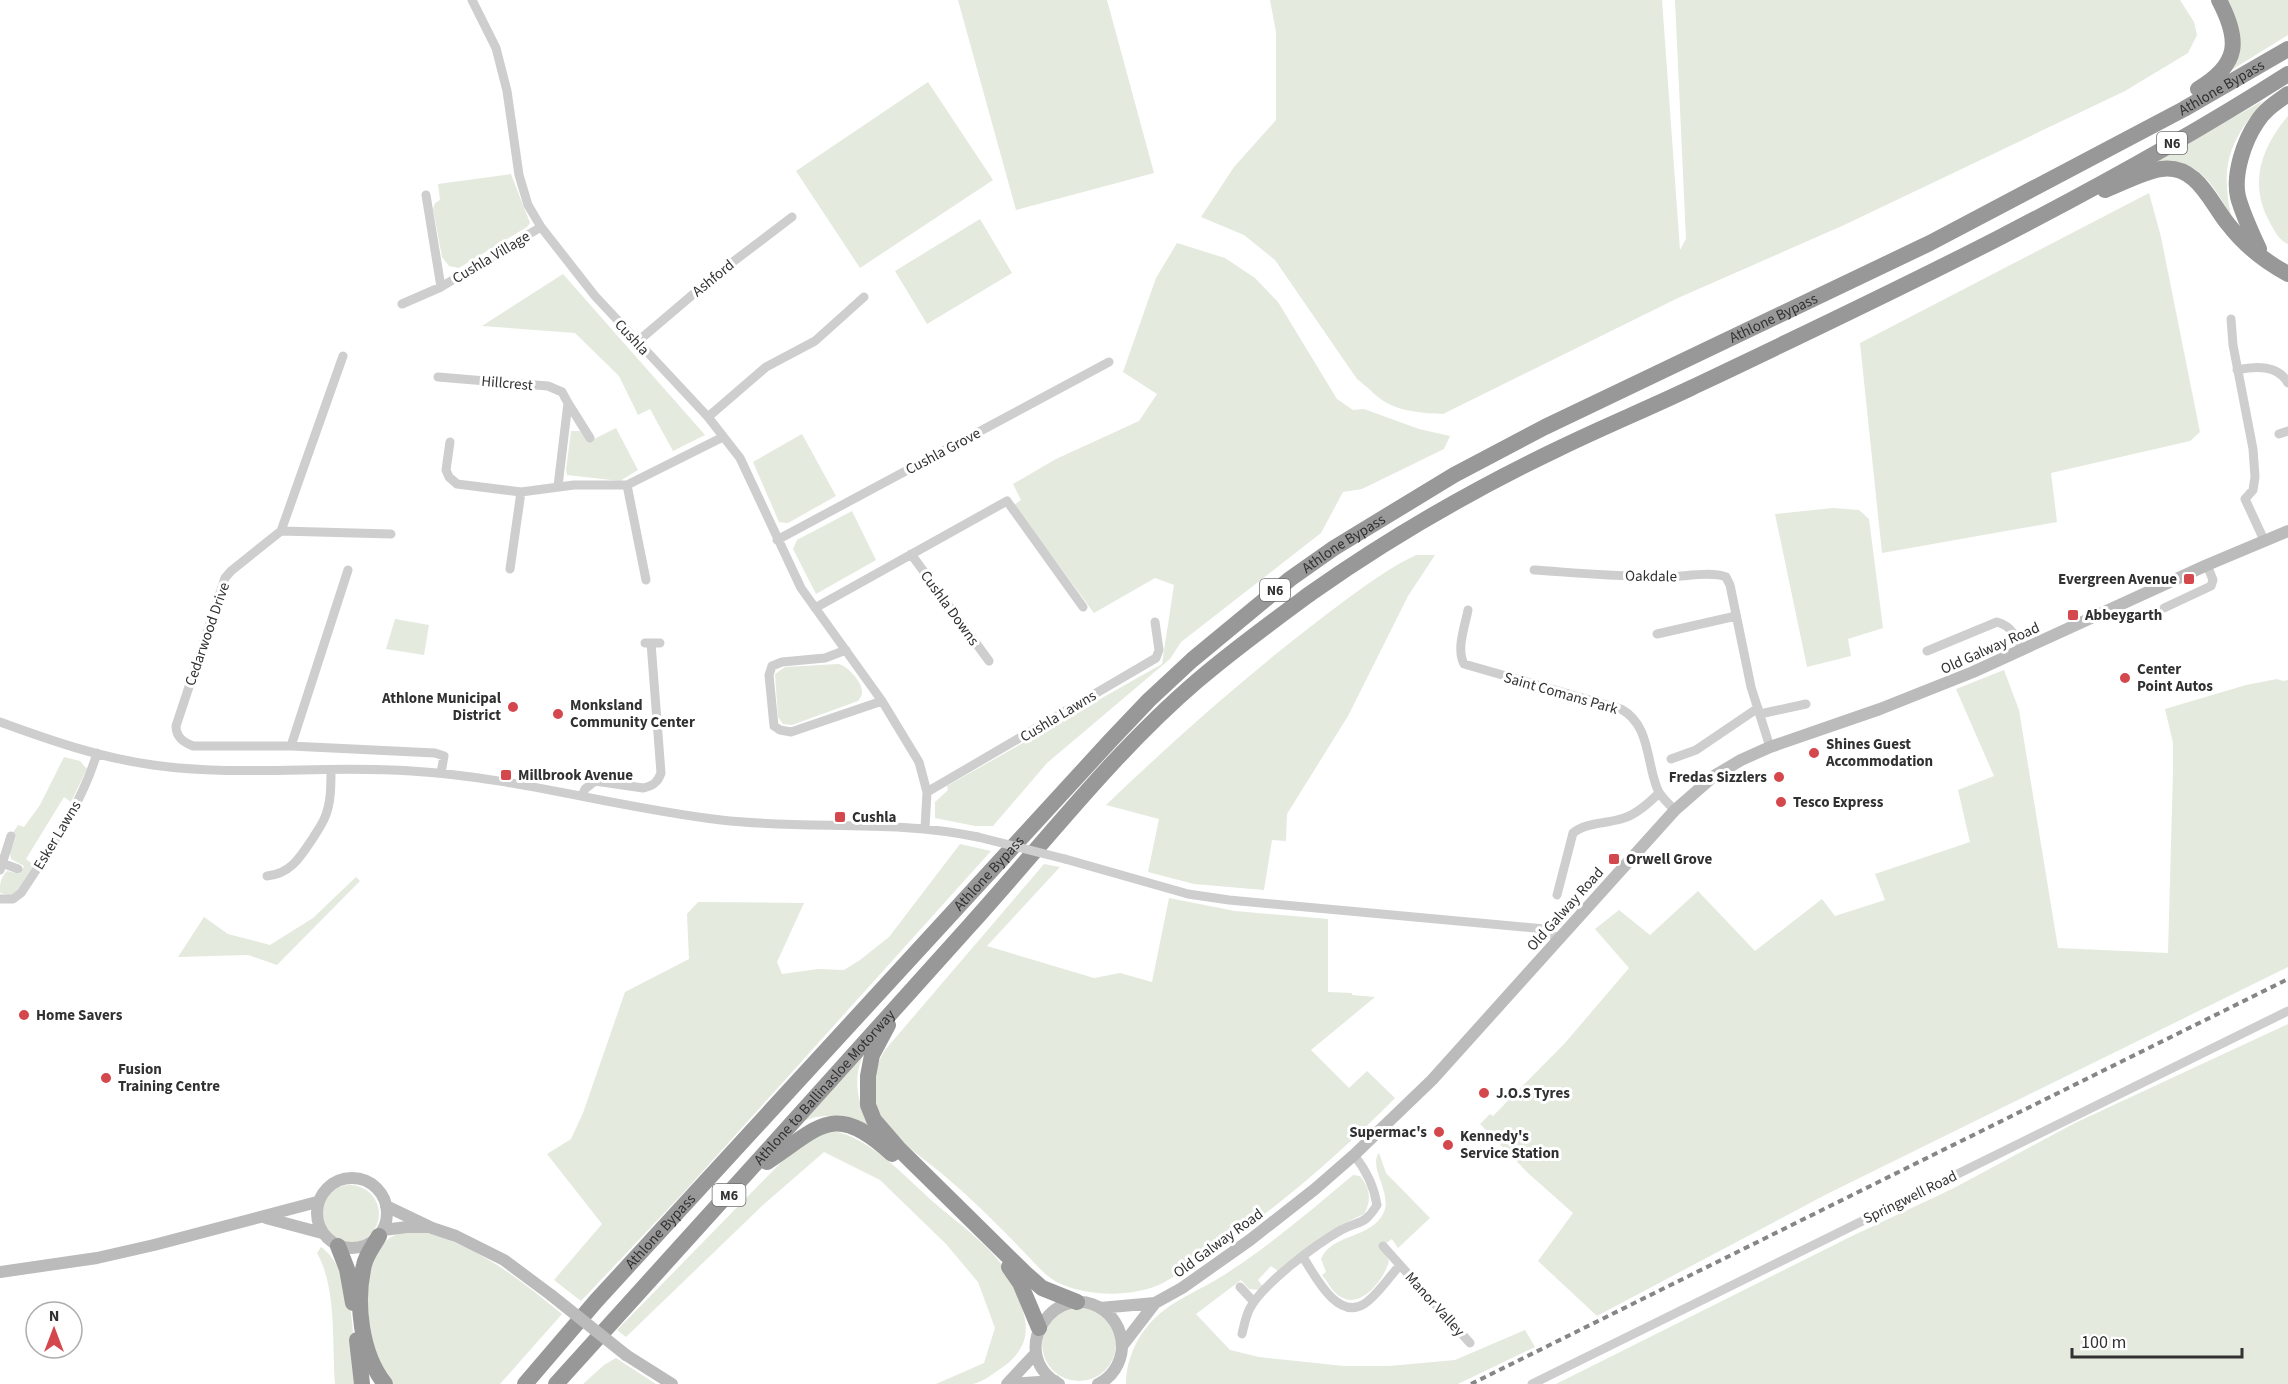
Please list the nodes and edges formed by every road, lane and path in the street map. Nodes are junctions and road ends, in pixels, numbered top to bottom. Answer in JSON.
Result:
{"nodes":[{"id":1,"x":472,"y":0,"type":"edge"},
{"id":2,"x":2219,"y":0,"type":"edge"},
{"id":3,"x":2288,"y":49,"type":"edge"},
{"id":4,"x":2288,"y":74,"type":"edge"},
{"id":5,"x":2288,"y":94,"type":"edge"},
{"id":6,"x":2143,"y":131,"type":"junction"},
{"id":7,"x":426,"y":195,"type":"dead end"},
{"id":8,"x":2054,"y":209,"type":"junction"},
{"id":9,"x":792,"y":217,"type":"dead end"},
{"id":10,"x":541,"y":227,"type":"junction"},
{"id":11,"x":2265,"y":261,"type":"junction"},
{"id":12,"x":2288,"y":274,"type":"edge"},
{"id":13,"x":441,"y":287,"type":"junction"},
{"id":14,"x":864,"y":297,"type":"dead end"},
{"id":15,"x":402,"y":304,"type":"dead end"},
{"id":16,"x":2231,"y":319,"type":"dead end"},
{"id":17,"x":637,"y":342,"type":"junction"},
{"id":18,"x":343,"y":356,"type":"dead end"},
{"id":19,"x":1109,"y":362,"type":"dead end"},
{"id":20,"x":2237,"y":370,"type":"junction"},
{"id":21,"x":438,"y":376,"type":"dead end"},
{"id":22,"x":2288,"y":383,"type":"edge"},
{"id":23,"x":568,"y":403,"type":"junction"},
{"id":24,"x":708,"y":417,"type":"junction"},
{"id":25,"x":723,"y":437,"type":"junction"},
{"id":26,"x":590,"y":438,"type":"dead end"},
{"id":27,"x":450,"y":442,"type":"dead end"},
{"id":28,"x":627,"y":485,"type":"junction"},
{"id":29,"x":558,"y":486,"type":"junction"},
{"id":30,"x":521,"y":492,"type":"junction"},
{"id":31,"x":1017,"y":496,"type":"dead end"},
{"id":32,"x":1007,"y":501,"type":"junction"},
{"id":33,"x":281,"y":531,"type":"junction"},
{"id":34,"x":2288,"y":531,"type":"edge"},
{"id":35,"x":391,"y":534,"type":"dead end"},
{"id":36,"x":777,"y":540,"type":"junction"},
{"id":37,"x":2264,"y":540,"type":"junction"},
{"id":38,"x":911,"y":554,"type":"junction"},
{"id":39,"x":2207,"y":565,"type":"junction"},
{"id":40,"x":510,"y":569,"type":"dead end"},
{"id":41,"x":348,"y":570,"type":"dead end"},
{"id":42,"x":1534,"y":570,"type":"dead end"},
{"id":43,"x":646,"y":580,"type":"dead end"},
{"id":44,"x":1083,"y":607,"type":"dead end"},
{"id":45,"x":814,"y":608,"type":"junction"},
{"id":46,"x":2164,"y":608,"type":"dead end"},
{"id":47,"x":1468,"y":610,"type":"dead end"},
{"id":48,"x":1736,"y":616,"type":"junction"},
{"id":49,"x":1155,"y":622,"type":"dead end"},
{"id":50,"x":1657,"y":634,"type":"dead end"},
{"id":51,"x":652,"y":643,"type":"dead end"},
{"id":52,"x":846,"y":650,"type":"junction"},
{"id":53,"x":1928,"y":651,"type":"dead end"},
{"id":54,"x":2022,"y":651,"type":"junction"},
{"id":55,"x":989,"y":661,"type":"dead end"},
{"id":56,"x":882,"y":702,"type":"junction"},
{"id":57,"x":1806,"y":704,"type":"dead end"},
{"id":58,"x":1759,"y":711,"type":"junction"},
{"id":59,"x":0,"y":722,"type":"edge"},
{"id":60,"x":291,"y":746,"type":"junction"},
{"id":61,"x":1770,"y":747,"type":"junction"},
{"id":62,"x":97,"y":753,"type":"junction"},
{"id":63,"x":1671,"y":759,"type":"dead end"},
{"id":64,"x":331,"y":770,"type":"junction"},
{"id":65,"x":441,"y":773,"type":"junction"},
{"id":66,"x":927,"y":792,"type":"junction"},
{"id":67,"x":1659,"y":793,"type":"junction"},
{"id":68,"x":582,"y":796,"type":"junction"},
{"id":69,"x":1675,"y":810,"type":"junction"},
{"id":70,"x":925,"y":828,"type":"junction"},
{"id":71,"x":10,"y":836,"type":"dead end"},
{"id":72,"x":1,"y":867,"type":"edge"},
{"id":73,"x":18,"y":869,"type":"dead end"},
{"id":74,"x":267,"y":876,"type":"dead end"},
{"id":75,"x":1557,"y":896,"type":"dead end"},
{"id":76,"x":0,"y":899,"type":"edge"},
{"id":77,"x":1558,"y":939,"type":"junction"},
{"id":78,"x":899,"y":1003,"type":"junction"},
{"id":79,"x":2288,"y":1011,"type":"edge"},
{"id":80,"x":1354,"y":1155,"type":"junction"},
{"id":81,"x":748,"y":1174,"type":"junction"},
{"id":82,"x":318,"y":1203,"type":"junction"},
{"id":83,"x":386,"y":1206,"type":"junction"},
{"id":84,"x":265,"y":1218,"type":"junction"},
{"id":85,"x":432,"y":1228,"type":"junction"},
{"id":86,"x":322,"y":1233,"type":"junction"},
{"id":87,"x":381,"y":1233,"type":"junction"},
{"id":88,"x":338,"y":1246,"type":"junction"},
{"id":89,"x":1383,"y":1246,"type":"dead end"},
{"id":90,"x":1303,"y":1257,"type":"junction"},
{"id":91,"x":1400,"y":1265,"type":"junction"},
{"id":92,"x":0,"y":1272,"type":"edge"},
{"id":93,"x":1240,"y":1287,"type":"dead end"},
{"id":94,"x":596,"y":1301,"type":"junction"},
{"id":95,"x":1077,"y":1302,"type":"junction"},
{"id":96,"x":1254,"y":1302,"type":"junction"},
{"id":97,"x":1155,"y":1304,"type":"junction"},
{"id":98,"x":1100,"y":1308,"type":"junction"},
{"id":99,"x":1039,"y":1328,"type":"junction"},
{"id":100,"x":1242,"y":1334,"type":"dead end"},
{"id":101,"x":1470,"y":1343,"type":"dead end"},
{"id":102,"x":1122,"y":1346,"type":"junction"},
{"id":103,"x":1036,"y":1353,"type":"junction"},
{"id":104,"x":1113,"y":1378,"type":"edge"},
{"id":105,"x":1057,"y":1383,"type":"edge"},
{"id":106,"x":362,"y":1384,"type":"edge"},
{"id":107,"x":385,"y":1384,"type":"edge"},
{"id":108,"x":512,"y":1384,"type":"edge"},
{"id":109,"x":525,"y":1384,"type":"edge"},
{"id":110,"x":555,"y":1384,"type":"edge"},
{"id":111,"x":672,"y":1384,"type":"edge"},
{"id":112,"x":1008,"y":1384,"type":"edge"},
{"id":113,"x":1098,"y":1384,"type":"edge"},
{"id":114,"x":1532,"y":1384,"type":"edge"}],
"edges":[{"from":1,"to":10,"type":"street","name":"Cushla"},
{"from":2,"to":6,"type":"highway"},
{"from":3,"to":6,"type":"highway","name":"Athlone Bypass","number":"N6"},
{"from":4,"to":8,"type":"highway","name":"Athlone Bypass","number":"N6"},
{"from":5,"to":11,"type":"highway"},
{"from":6,"to":94,"type":"highway","name":"Athlone Bypass","number":"N6"},
{"from":7,"to":13,"type":"street","name":"Cushla Village"},
{"from":8,"to":11,"type":"highway"},
{"from":8,"to":78,"type":"highway","name":"Athlone Bypass","number":"N6"},
{"from":9,"to":17,"type":"street","name":"Ashford"},
{"from":10,"to":13,"type":"street","name":"Cushla Village"},
{"from":10,"to":17,"type":"street","name":"Cushla"},
{"from":11,"to":12,"type":"highway"},
{"from":13,"to":15,"type":"street","name":"Cushla Village"},
{"from":14,"to":24,"type":"street"},
{"from":16,"to":20,"type":"street"},
{"from":17,"to":24,"type":"street","name":"Cushla"},
{"from":18,"to":33,"type":"street"},
{"from":19,"to":36,"type":"street","name":"Cushla Grove"},
{"from":20,"to":22,"type":"street"},
{"from":20,"to":37,"type":"street"},
{"from":21,"to":23,"type":"street","name":"Hillcrest"},
{"from":23,"to":26,"type":"street","name":"Hillcrest"},
{"from":23,"to":29,"type":"street"},
{"from":24,"to":25,"type":"street","name":"Cushla"},
{"from":25,"to":28,"type":"street"},
{"from":25,"to":36,"type":"street","name":"Cushla"},
{"from":27,"to":30,"type":"street"},
{"from":28,"to":29,"type":"street"},
{"from":28,"to":43,"type":"street"},
{"from":29,"to":30,"type":"street"},
{"from":30,"to":40,"type":"street"},
{"from":31,"to":32,"type":"street","name":"Cushla Downs"},
{"from":32,"to":38,"type":"street","name":"Cushla Downs"},
{"from":32,"to":44,"type":"street"},
{"from":33,"to":35,"type":"street"},
{"from":33,"to":60,"type":"street","name":"Cedarwood Drive"},
{"from":34,"to":37,"type":"main road","name":"Old Galway Road"},
{"from":36,"to":45,"type":"street","name":"Cushla"},
{"from":37,"to":39,"type":"main road","name":"Old Galway Road"},
{"from":38,"to":45,"type":"street","name":"Cushla Downs"},
{"from":38,"to":55,"type":"street","name":"Cushla Downs"},
{"from":39,"to":46,"type":"street"},
{"from":39,"to":54,"type":"main road","name":"Old Galway Road"},
{"from":41,"to":60,"type":"street"},
{"from":42,"to":48,"type":"street","name":"Oakdale"},
{"from":45,"to":52,"type":"street","name":"Cushla"},
{"from":47,"to":67,"type":"street","name":"Saint Comans Park"},
{"from":48,"to":50,"type":"street"},
{"from":48,"to":58,"type":"street","name":"Oakdale"},
{"from":49,"to":66,"type":"street","name":"Cushla Lawns"},
{"from":51,"to":68,"type":"street"},
{"from":52,"to":56,"type":"street","name":"Cushla"},
{"from":52,"to":56,"type":"street"},
{"from":53,"to":54,"type":"street"},
{"from":54,"to":61,"type":"main road","name":"Old Galway Road"},
{"from":56,"to":66,"type":"street","name":"Cushla"},
{"from":57,"to":58,"type":"street"},
{"from":58,"to":61,"type":"street","name":"Oakdale"},
{"from":58,"to":63,"type":"street"},
{"from":59,"to":62,"type":"street"},
{"from":60,"to":65,"type":"street"},
{"from":61,"to":69,"type":"main road","name":"Old Galway Road"},
{"from":62,"to":64,"type":"street"},
{"from":62,"to":76,"type":"street","name":"Esker Lawns"},
{"from":64,"to":65,"type":"street"},
{"from":64,"to":74,"type":"street"},
{"from":65,"to":68,"type":"street"},
{"from":66,"to":70,"type":"street","name":"Cushla"},
{"from":67,"to":69,"type":"street","name":"Saint Comans Park"},
{"from":67,"to":75,"type":"street"},
{"from":68,"to":70,"type":"street"},
{"from":69,"to":77,"type":"main road","name":"Old Galway Road"},
{"from":70,"to":77,"type":"street","bridge":true},
{"from":71,"to":72,"type":"street","name":"Esker Lawns"},
{"from":72,"to":73,"type":"street","name":"Esker Lawns"},
{"from":77,"to":80,"type":"main road","name":"Old Galway Road"},
{"from":78,"to":81,"type":"highway","name":"Athlone to Ballinasloe Motorway","number":"M6"},
{"from":78,"to":95,"type":"highway"},
{"from":79,"to":114,"type":"street","name":"Springwell Road"},
{"from":80,"to":90,"type":"street"},
{"from":80,"to":97,"type":"main road","name":"Old Galway Road"},
{"from":81,"to":99,"type":"highway"},
{"from":81,"to":110,"type":"highway","name":"Athlone to Ballinasloe Motorway","number":"M6"},
{"from":82,"to":83,"type":"main road"},
{"from":82,"to":84,"type":"main road"},
{"from":82,"to":86,"type":"main road"},
{"from":83,"to":85,"type":"main road"},
{"from":83,"to":87,"type":"main road"},
{"from":84,"to":86,"type":"main road"},
{"from":84,"to":92,"type":"main road"},
{"from":85,"to":87,"type":"main road"},
{"from":85,"to":111,"type":"main road","bridge":true},
{"from":86,"to":88,"type":"main road"},
{"from":87,"to":88,"type":"main road"},
{"from":87,"to":107,"type":"highway"},
{"from":88,"to":106,"type":"highway"},
{"from":89,"to":91,"type":"street","name":"Manor Valley"},
{"from":90,"to":91,"type":"street","name":"Manor Valley"},
{"from":90,"to":96,"type":"street"},
{"from":91,"to":101,"type":"street","name":"Manor Valley"},
{"from":93,"to":96,"type":"street"},
{"from":94,"to":108,"type":"highway"},
{"from":94,"to":109,"type":"highway"},
{"from":95,"to":98,"type":"main road"},
{"from":95,"to":99,"type":"main road"},
{"from":96,"to":100,"type":"street"},
{"from":97,"to":98,"type":"main road"},
{"from":97,"to":102,"type":"main road"},
{"from":98,"to":102,"type":"main road"},
{"from":99,"to":103,"type":"main road"},
{"from":102,"to":104,"type":"main road"},
{"from":103,"to":105,"type":"main road"},
{"from":103,"to":112,"type":"main road"},
{"from":104,"to":113,"type":"main road"},
{"from":105,"to":112,"type":"main road"}]}
